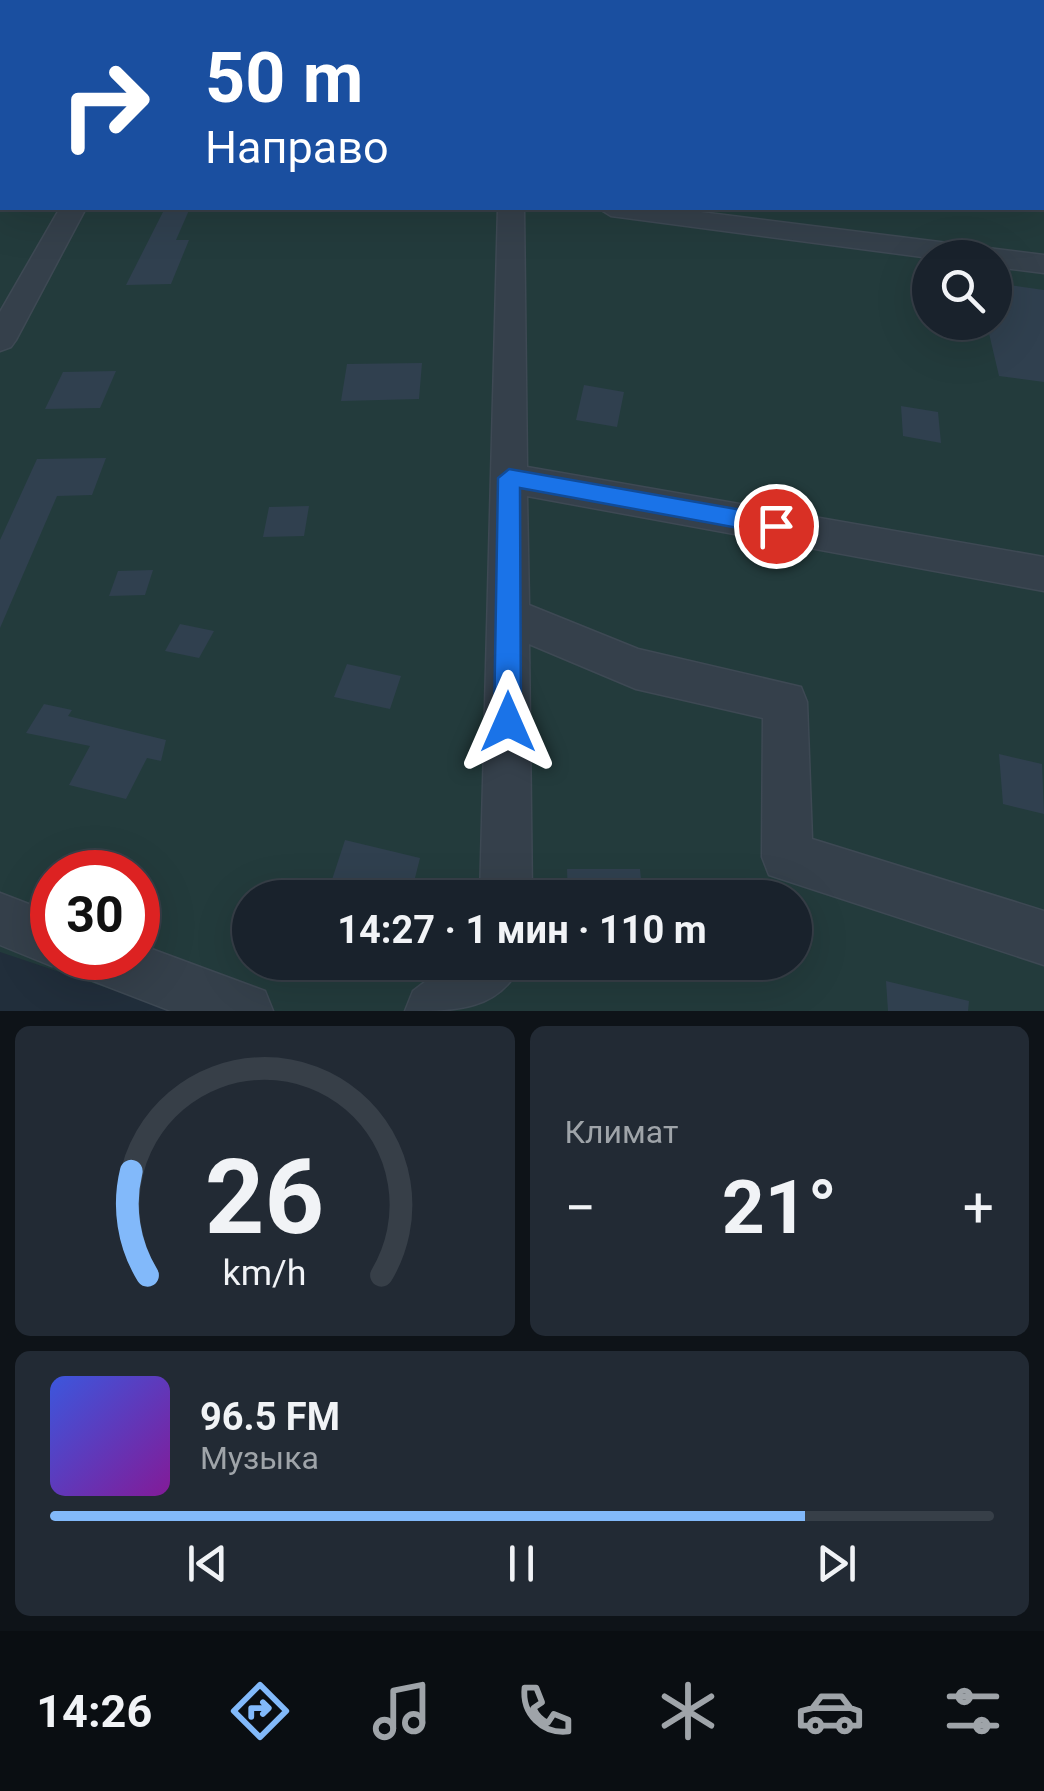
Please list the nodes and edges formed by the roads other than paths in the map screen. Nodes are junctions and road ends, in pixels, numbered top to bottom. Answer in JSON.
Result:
{"nodes":[{"id":1,"x":73,"y":210,"type":"edge"},
{"id":2,"x":511,"y":210,"type":"edge"},
{"id":3,"x":626,"y":210,"type":"edge"},
{"id":4,"x":912,"y":247,"type":"edge"},
{"id":5,"x":1012,"y":260,"type":"edge"},
{"id":6,"x":1044,"y":264,"type":"edge"},
{"id":7,"x":0,"y":340,"type":"edge"},
{"id":8,"x":509,"y":478,"type":"junction"},
{"id":9,"x":1044,"y":574,"type":"edge"},
{"id":10,"x":508,"y":616,"type":"junction"},
{"id":11,"x":506,"y":880,"type":"edge"},
{"id":12,"x":0,"y":920,"type":"edge"},
{"id":13,"x":30,"y":931,"type":"edge"},
{"id":14,"x":1044,"y":938,"type":"edge"},
{"id":15,"x":160,"y":979,"type":"edge"},
{"id":16,"x":473,"y":980,"type":"edge"},
{"id":17,"x":245,"y":1011,"type":"edge"},
{"id":18,"x":433,"y":1011,"type":"edge"}],
"edges":[{"from":1,"to":7,"type":"street"},
{"from":2,"to":8,"type":"street"},
{"from":3,"to":4,"type":"street"},
{"from":5,"to":6,"type":"street"},
{"from":8,"to":9,"type":"street"},
{"from":8,"to":10,"type":"street"},
{"from":10,"to":11,"type":"street"},
{"from":10,"to":14,"type":"street"},
{"from":12,"to":13,"type":"street"},
{"from":15,"to":17,"type":"street"},
{"from":16,"to":18,"type":"street"}]}
